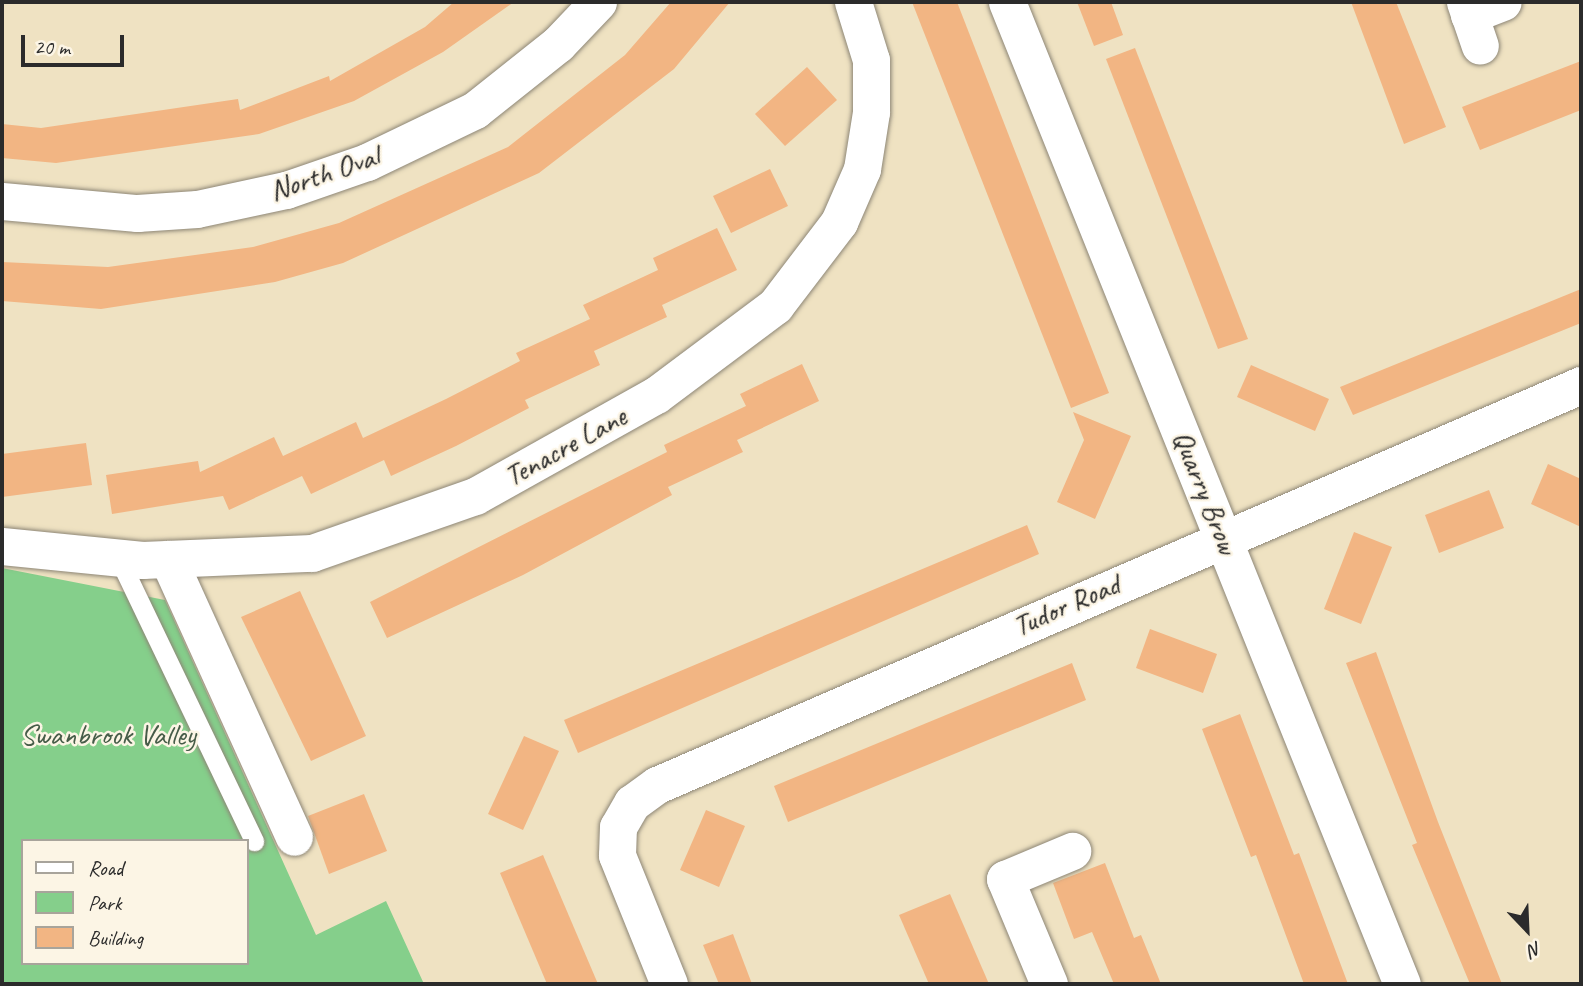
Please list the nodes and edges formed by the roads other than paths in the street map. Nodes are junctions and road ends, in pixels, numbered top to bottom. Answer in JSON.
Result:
{"nodes":[{"id":1,"x":598,"y":2,"type":"edge"},
{"id":2,"x":853,"y":2,"type":"edge"},
{"id":3,"x":1007,"y":2,"type":"edge"},
{"id":4,"x":1503,"y":2,"type":"edge"},
{"id":5,"x":1471,"y":21,"type":"edge"},
{"id":6,"x":2,"y":201,"type":"edge"},
{"id":7,"x":1581,"y":385,"type":"edge"},
{"id":8,"x":1224,"y":536,"type":"junction"},
{"id":9,"x":2,"y":546,"type":"edge"},
{"id":10,"x":119,"y":559,"type":"junction"},
{"id":11,"x":167,"y":559,"type":"junction"},
{"id":12,"x":294,"y":836,"type":"dead end"},
{"id":13,"x":254,"y":841,"type":"dead end"},
{"id":14,"x":1072,"y":850,"type":"dead end"},
{"id":15,"x":669,"y":984,"type":"edge"},
{"id":16,"x":1049,"y":984,"type":"edge"},
{"id":17,"x":1402,"y":984,"type":"edge"}],
"edges":[{"from":1,"to":6,"type":"street","name":"North Oval"},
{"from":2,"to":11,"type":"street","name":"Tenacre Lane"},
{"from":3,"to":8,"type":"street","name":"Quarry Brow"},
{"from":4,"to":5,"type":"street"},
{"from":7,"to":8,"type":"street","name":"Tudor Road"},
{"from":8,"to":15,"type":"street","name":"Tudor Road"},
{"from":8,"to":17,"type":"street","name":"Quarry Brow"},
{"from":9,"to":10,"type":"street","name":"Tenacre Lane"},
{"from":10,"to":11,"type":"street","name":"Tenacre Lane"},
{"from":10,"to":13,"type":"lane"},
{"from":11,"to":12,"type":"street"},
{"from":14,"to":16,"type":"street"}]}
